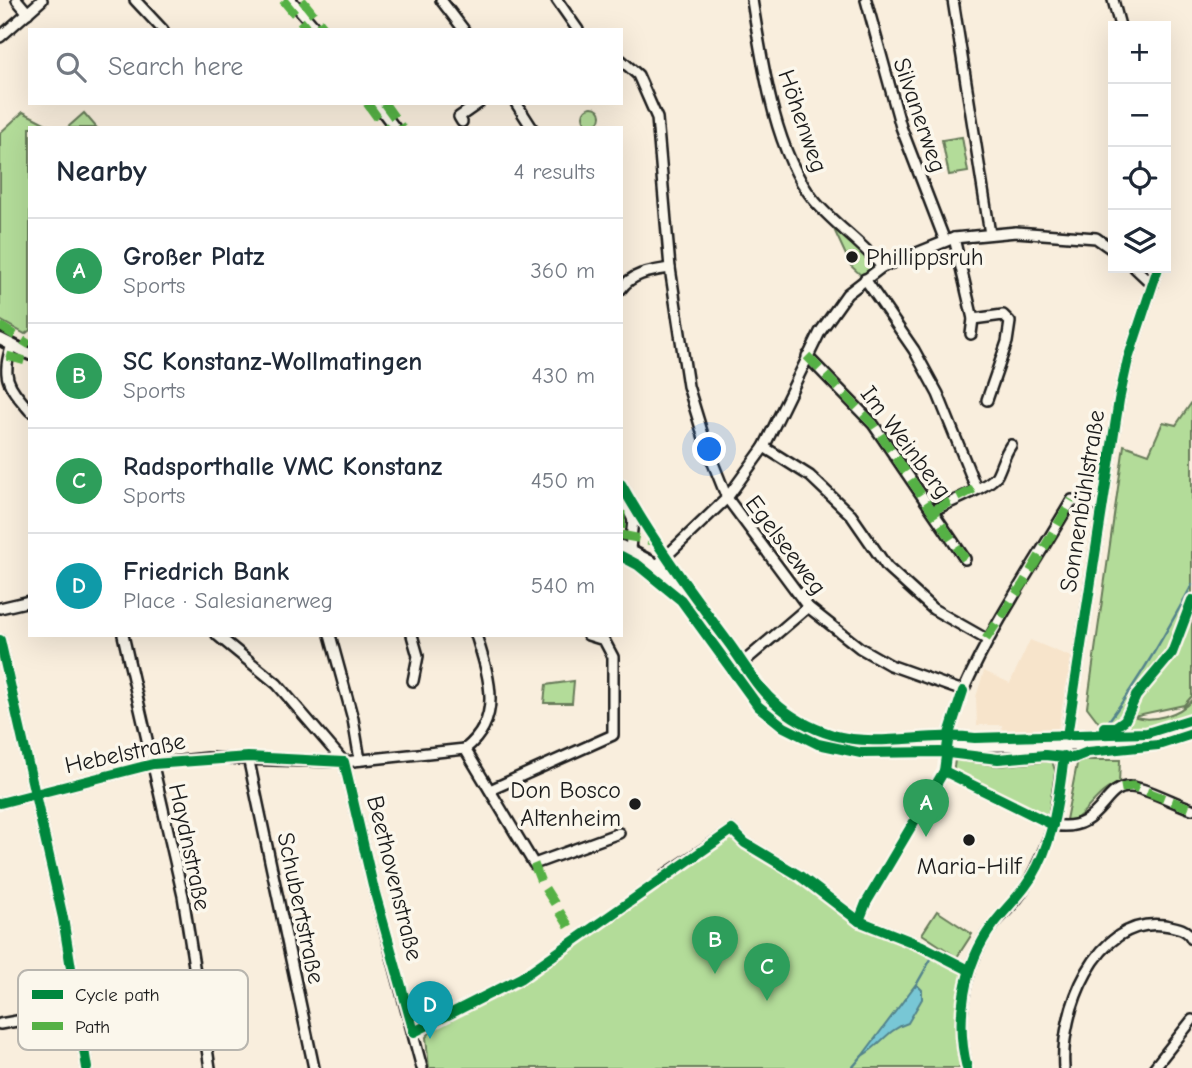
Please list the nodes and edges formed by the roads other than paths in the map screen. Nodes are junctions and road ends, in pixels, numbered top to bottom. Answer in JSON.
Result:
{"nodes":[{"id":1,"x":17,"y":0,"type":"edge"},
{"id":2,"x":42,"y":0,"type":"edge"},
{"id":3,"x":135,"y":0,"type":"edge"},
{"id":4,"x":291,"y":0,"type":"edge"},
{"id":5,"x":441,"y":0,"type":"edge"},
{"id":6,"x":557,"y":0,"type":"edge"},
{"id":7,"x":752,"y":0,"type":"edge"},
{"id":8,"x":866,"y":0,"type":"edge"},
{"id":9,"x":953,"y":0,"type":"edge"},
{"id":10,"x":1113,"y":0,"type":"edge"},
{"id":11,"x":28,"y":13,"type":"junction"},
{"id":12,"x":1119,"y":21,"type":"edge"},
{"id":13,"x":161,"y":28,"type":"edge"},
{"id":14,"x":315,"y":28,"type":"edge"},
{"id":15,"x":462,"y":28,"type":"edge"},
{"id":16,"x":577,"y":28,"type":"edge"},
{"id":17,"x":0,"y":37,"type":"edge"},
{"id":18,"x":623,"y":62,"type":"edge"},
{"id":19,"x":378,"y":105,"type":"edge"},
{"id":20,"x":476,"y":105,"type":"edge"},
{"id":21,"x":517,"y":105,"type":"edge"},
{"id":22,"x":461,"y":122,"type":"dead end"},
{"id":23,"x":394,"y":126,"type":"edge"},
{"id":24,"x":531,"y":126,"type":"edge"},
{"id":25,"x":990,"y":234,"type":"junction"},
{"id":26,"x":950,"y":239,"type":"junction"},
{"id":27,"x":1108,"y":247,"type":"edge"},
{"id":28,"x":882,"y":267,"type":"junction"},
{"id":29,"x":670,"y":268,"type":"junction"},
{"id":30,"x":1140,"y":273,"type":"edge"},
{"id":31,"x":1157,"y":273,"type":"edge"},
{"id":32,"x":865,"y":279,"type":"junction"},
{"id":33,"x":624,"y":285,"type":"edge"},
{"id":34,"x":1153,"y":285,"type":"junction"},
{"id":35,"x":972,"y":319,"type":"junction"},
{"id":36,"x":971,"y":334,"type":"dead end"},
{"id":37,"x":0,"y":339,"type":"edge"},
{"id":38,"x":12,"y":345,"type":"junction"},
{"id":39,"x":28,"y":353,"type":"edge"},
{"id":40,"x":807,"y":356,"type":"junction"},
{"id":41,"x":987,"y":400,"type":"dead end"},
{"id":42,"x":28,"y":409,"type":"edge"},
{"id":43,"x":1011,"y":445,"type":"dead end"},
{"id":44,"x":764,"y":447,"type":"junction"},
{"id":45,"x":976,"y":488,"type":"junction"},
{"id":46,"x":727,"y":498,"type":"junction"},
{"id":47,"x":623,"y":499,"type":"edge"},
{"id":48,"x":1102,"y":506,"type":"junction"},
{"id":49,"x":934,"y":510,"type":"junction"},
{"id":50,"x":626,"y":547,"type":"edge"},
{"id":51,"x":965,"y":559,"type":"dead end"},
{"id":52,"x":657,"y":565,"type":"junction"},
{"id":53,"x":28,"y":601,"type":"edge"},
{"id":54,"x":808,"y":607,"type":"junction"},
{"id":55,"x":0,"y":608,"type":"edge"},
{"id":56,"x":122,"y":637,"type":"edge"},
{"id":57,"x":219,"y":637,"type":"edge"},
{"id":58,"x":331,"y":637,"type":"edge"},
{"id":59,"x":413,"y":637,"type":"edge"},
{"id":60,"x":477,"y":637,"type":"edge"},
{"id":61,"x":594,"y":637,"type":"edge"},
{"id":62,"x":986,"y":639,"type":"junction"},
{"id":63,"x":0,"y":640,"type":"edge"},
{"id":64,"x":739,"y":666,"type":"junction"},
{"id":65,"x":413,"y":681,"type":"dead end"},
{"id":66,"x":1192,"y":726,"type":"edge"},
{"id":67,"x":1066,"y":745,"type":"junction"},
{"id":68,"x":465,"y":749,"type":"junction"},
{"id":69,"x":248,"y":757,"type":"junction"},
{"id":70,"x":360,"y":760,"type":"junction"},
{"id":71,"x":344,"y":762,"type":"junction"},
{"id":72,"x":153,"y":764,"type":"junction"},
{"id":73,"x":490,"y":790,"type":"junction"},
{"id":74,"x":36,"y":793,"type":"junction"},
{"id":75,"x":0,"y":803,"type":"edge"},
{"id":76,"x":1192,"y":809,"type":"edge"},
{"id":77,"x":1052,"y":825,"type":"junction"},
{"id":78,"x":619,"y":832,"type":"dead end"},
{"id":79,"x":666,"y":875,"type":"dead end"},
{"id":80,"x":1191,"y":936,"type":"edge"},
{"id":81,"x":72,"y":970,"type":"edge"},
{"id":82,"x":194,"y":970,"type":"edge"},
{"id":83,"x":970,"y":970,"type":"junction"},
{"id":84,"x":521,"y":978,"type":"dead end"},
{"id":85,"x":1192,"y":1020,"type":"edge"},
{"id":86,"x":18,"y":1021,"type":"edge"},
{"id":87,"x":0,"y":1024,"type":"edge"},
{"id":88,"x":414,"y":1032,"type":"junction"},
{"id":89,"x":85,"y":1050,"type":"edge"},
{"id":90,"x":207,"y":1050,"type":"edge"},
{"id":91,"x":87,"y":1068,"type":"edge"},
{"id":92,"x":210,"y":1068,"type":"edge"},
{"id":93,"x":314,"y":1068,"type":"edge"},
{"id":94,"x":422,"y":1068,"type":"edge"},
{"id":95,"x":967,"y":1068,"type":"edge"},
{"id":96,"x":1064,"y":1068,"type":"edge"},
{"id":97,"x":1154,"y":1068,"type":"edge"}],
"edges":[{"from":1,"to":11,"type":"street"},
{"from":2,"to":11,"type":"street"},
{"from":3,"to":13,"type":"street"},
{"from":4,"to":14,"type":"street"},
{"from":5,"to":15,"type":"street"},
{"from":6,"to":16,"type":"street"},
{"from":7,"to":28,"type":"street","name":"Höhenweg"},
{"from":8,"to":26,"type":"street","name":"Silvanerweg"},
{"from":9,"to":25,"type":"street"},
{"from":10,"to":12,"type":"street"},
{"from":11,"to":17,"type":"street"},
{"from":18,"to":29,"type":"street","name":"Egelseeweg"},
{"from":19,"to":23,"type":"street"},
{"from":20,"to":22,"type":"street"},
{"from":21,"to":24,"type":"street"},
{"from":25,"to":26,"type":"street"},
{"from":25,"to":27,"type":"street"},
{"from":26,"to":28,"type":"street"},
{"from":26,"to":35,"type":"street","name":"Silvanerweg"},
{"from":28,"to":32,"type":"street"},
{"from":29,"to":33,"type":"street"},
{"from":29,"to":46,"type":"street","name":"Egelseeweg"},
{"from":30,"to":34,"type":"street"},
{"from":31,"to":34,"type":"street","name":"Sonnenbühlstraße"},
{"from":32,"to":40,"type":"street"},
{"from":32,"to":45,"type":"street"},
{"from":34,"to":48,"type":"street","name":"Sonnenbühlstraße"},
{"from":35,"to":36,"type":"street","name":"Silvanerweg"},
{"from":35,"to":41,"type":"street"},
{"from":37,"to":38,"type":"main road"},
{"from":38,"to":39,"type":"main road"},
{"from":38,"to":42,"type":"street"},
{"from":40,"to":44,"type":"street"},
{"from":40,"to":49,"type":"street","name":"Im Weinberg"},
{"from":43,"to":45,"type":"street"},
{"from":44,"to":46,"type":"street"},
{"from":44,"to":62,"type":"street"},
{"from":45,"to":49,"type":"street"},
{"from":46,"to":52,"type":"street"},
{"from":46,"to":54,"type":"street","name":"Egelseeweg"},
{"from":47,"to":50,"type":"street"},
{"from":48,"to":62,"type":"street"},
{"from":48,"to":67,"type":"street","name":"Sonnenbühlstraße"},
{"from":49,"to":51,"type":"street","name":"Im Weinberg"},
{"from":50,"to":52,"type":"main road"},
{"from":52,"to":64,"type":"main road"},
{"from":53,"to":55,"type":"street"},
{"from":54,"to":62,"type":"street","name":"Egelseeweg"},
{"from":54,"to":64,"type":"street"},
{"from":56,"to":72,"type":"street","name":"Haydnstraße"},
{"from":57,"to":71,"type":"street","name":"Beethovenstraße"},
{"from":58,"to":70,"type":"street"},
{"from":59,"to":65,"type":"street"},
{"from":60,"to":68,"type":"street"},
{"from":61,"to":73,"type":"street"},
{"from":63,"to":74,"type":"street"},
{"from":64,"to":67,"type":"main road"},
{"from":66,"to":67,"type":"main road"},
{"from":67,"to":77,"type":"street","name":"Sonnenbühlstraße"},
{"from":68,"to":70,"type":"street","name":"Hebelstraße"},
{"from":68,"to":73,"type":"street"},
{"from":69,"to":71,"type":"street","name":"Hebelstraße"},
{"from":69,"to":72,"type":"street","name":"Hebelstraße"},
{"from":69,"to":93,"type":"street","name":"Schubertstraße"},
{"from":70,"to":71,"type":"street","name":"Hebelstraße"},
{"from":71,"to":88,"type":"street","name":"Beethovenstraße"},
{"from":72,"to":74,"type":"street","name":"Hebelstraße"},
{"from":72,"to":82,"type":"street","name":"Haydnstraße"},
{"from":73,"to":78,"type":"street"},
{"from":74,"to":75,"type":"street","name":"Hebelstraße"},
{"from":74,"to":81,"type":"street"},
{"from":76,"to":77,"type":"street"},
{"from":77,"to":83,"type":"street","name":"Sonnenbühlstraße"},
{"from":79,"to":83,"type":"street"},
{"from":80,"to":96,"type":"street"},
{"from":83,"to":95,"type":"street","name":"Sonnenbühlstraße"},
{"from":84,"to":88,"type":"street"},
{"from":85,"to":97,"type":"street"},
{"from":86,"to":87,"type":"street"},
{"from":88,"to":94,"type":"street","name":"Beethovenstraße"},
{"from":89,"to":91,"type":"street"},
{"from":90,"to":92,"type":"street","name":"Haydnstraße"}]}
